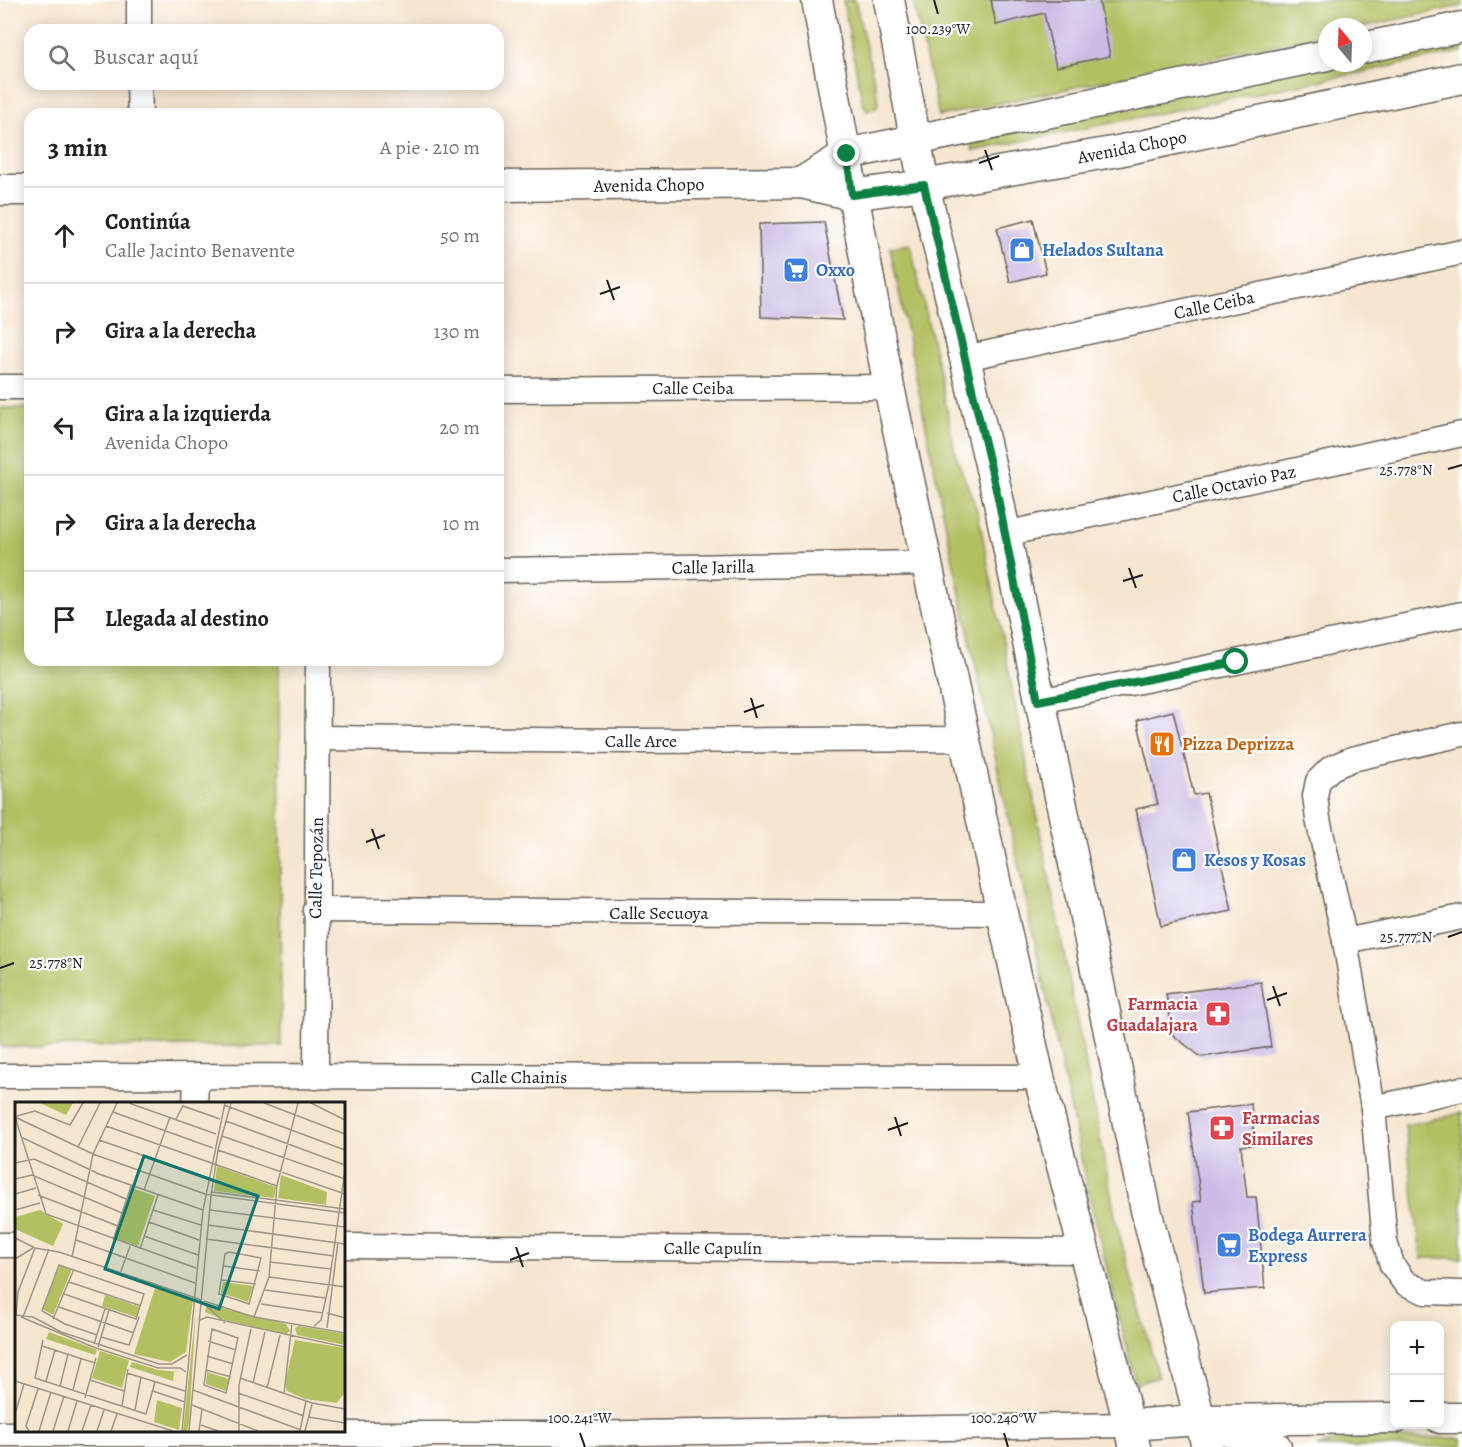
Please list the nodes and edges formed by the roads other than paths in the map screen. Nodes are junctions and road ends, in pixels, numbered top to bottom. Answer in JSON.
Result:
{"nodes":[{"id":1,"x":139,"y":0,"type":"edge"},
{"id":2,"x":817,"y":0,"type":"edge"},
{"id":3,"x":889,"y":0,"type":"edge"},
{"id":4,"x":139,"y":24,"type":"edge"},
{"id":5,"x":1462,"y":27,"type":"edge"},
{"id":6,"x":1372,"y":46,"type":"edge"},
{"id":7,"x":1318,"y":57,"type":"edge"},
{"id":8,"x":1462,"y":78,"type":"edge"},
{"id":9,"x":140,"y":90,"type":"edge"},
{"id":10,"x":140,"y":108,"type":"edge"},
{"id":11,"x":915,"y":140,"type":"junction"},
{"id":12,"x":847,"y":154,"type":"junction"},
{"id":13,"x":801,"y":183,"type":"junction"},
{"id":14,"x":924,"y":185,"type":"junction"},
{"id":15,"x":504,"y":186,"type":"edge"},
{"id":16,"x":0,"y":190,"type":"edge"},
{"id":17,"x":24,"y":190,"type":"edge"},
{"id":18,"x":852,"y":195,"type":"junction"},
{"id":19,"x":1462,"y":252,"type":"edge"},
{"id":20,"x":966,"y":358,"type":"junction"},
{"id":21,"x":0,"y":387,"type":"edge"},
{"id":22,"x":24,"y":387,"type":"edge"},
{"id":23,"x":889,"y":387,"type":"junction"},
{"id":24,"x":504,"y":390,"type":"edge"},
{"id":25,"x":1462,"y":434,"type":"edge"},
{"id":26,"x":1005,"y":534,"type":"junction"},
{"id":27,"x":928,"y":563,"type":"junction"},
{"id":28,"x":504,"y":570,"type":"edge"},
{"id":29,"x":1462,"y":614,"type":"edge"},
{"id":30,"x":318,"y":666,"type":"edge"},
{"id":31,"x":1038,"y":701,"type":"junction"},
{"id":32,"x":1462,"y":734,"type":"edge"},
{"id":33,"x":318,"y":738,"type":"junction"},
{"id":34,"x":964,"y":739,"type":"junction"},
{"id":35,"x":315,"y":910,"type":"junction"},
{"id":36,"x":1002,"y":913,"type":"junction"},
{"id":37,"x":1462,"y":917,"type":"edge"},
{"id":38,"x":1345,"y":941,"type":"junction"},
{"id":39,"x":0,"y":1076,"type":"edge"},
{"id":40,"x":196,"y":1076,"type":"junction"},
{"id":41,"x":316,"y":1077,"type":"junction"},
{"id":42,"x":1039,"y":1077,"type":"junction"},
{"id":43,"x":1462,"y":1089,"type":"edge"},
{"id":44,"x":195,"y":1102,"type":"edge"},
{"id":45,"x":1373,"y":1108,"type":"junction"},
{"id":46,"x":345,"y":1246,"type":"edge"},
{"id":47,"x":1083,"y":1251,"type":"junction"},
{"id":48,"x":1462,"y":1293,"type":"edge"},
{"id":49,"x":1390,"y":1418,"type":"edge"},
{"id":50,"x":1444,"y":1418,"type":"edge"},
{"id":51,"x":1462,"y":1418,"type":"edge"},
{"id":52,"x":191,"y":1433,"type":"edge"},
{"id":53,"x":1202,"y":1433,"type":"edge"},
{"id":54,"x":0,"y":1434,"type":"edge"},
{"id":55,"x":1132,"y":1436,"type":"edge"},
{"id":56,"x":574,"y":1441,"type":"edge"},
{"id":57,"x":1276,"y":1447,"type":"edge"}],
"edges":[{"from":1,"to":4,"type":"street"},
{"from":2,"to":12,"type":"street"},
{"from":3,"to":11,"type":"street"},
{"from":5,"to":6,"type":"street"},
{"from":7,"to":11,"type":"street"},
{"from":8,"to":14,"type":"street","name":"Avenida Chopo"},
{"from":9,"to":10,"type":"street"},
{"from":11,"to":12,"type":"street"},
{"from":11,"to":14,"type":"street"},
{"from":12,"to":13,"type":"street"},
{"from":12,"to":18,"type":"street"},
{"from":13,"to":15,"type":"street","name":"Avenida Chopo"},
{"from":13,"to":18,"type":"street","name":"Avenida Chopo"},
{"from":14,"to":18,"type":"street","name":"Avenida Chopo"},
{"from":14,"to":20,"type":"street"},
{"from":16,"to":17,"type":"street"},
{"from":18,"to":23,"type":"street"},
{"from":19,"to":20,"type":"street","name":"Calle Ceiba"},
{"from":20,"to":26,"type":"street"},
{"from":21,"to":22,"type":"street"},
{"from":23,"to":24,"type":"street","name":"Calle Ceiba"},
{"from":23,"to":27,"type":"street"},
{"from":25,"to":26,"type":"street","name":"Calle Octavio Paz"},
{"from":26,"to":31,"type":"street"},
{"from":27,"to":28,"type":"street","name":"Calle Jarilla"},
{"from":27,"to":34,"type":"street"},
{"from":29,"to":31,"type":"street"},
{"from":30,"to":33,"type":"street","name":"Calle Tepozán"},
{"from":31,"to":53,"type":"street"},
{"from":32,"to":38,"type":"street"},
{"from":33,"to":34,"type":"street","name":"Calle Arce"},
{"from":33,"to":35,"type":"street","name":"Calle Tepozán"},
{"from":34,"to":36,"type":"street"},
{"from":35,"to":36,"type":"street","name":"Calle Secuoya"},
{"from":35,"to":41,"type":"street","name":"Calle Tepozán"},
{"from":36,"to":42,"type":"street"},
{"from":37,"to":38,"type":"street"},
{"from":38,"to":45,"type":"street"},
{"from":39,"to":40,"type":"street","name":"Calle Chainis"},
{"from":40,"to":41,"type":"street","name":"Calle Chainis"},
{"from":40,"to":44,"type":"street"},
{"from":41,"to":42,"type":"street","name":"Calle Chainis"},
{"from":42,"to":47,"type":"street"},
{"from":43,"to":45,"type":"street"},
{"from":45,"to":48,"type":"street"},
{"from":46,"to":47,"type":"street","name":"Calle Capulín"},
{"from":47,"to":55,"type":"street"},
{"from":49,"to":53,"type":"street"},
{"from":50,"to":51,"type":"street"},
{"from":52,"to":54,"type":"street"},
{"from":52,"to":56,"type":"street"},
{"from":53,"to":55,"type":"street"},
{"from":53,"to":57,"type":"street"},
{"from":55,"to":56,"type":"street"}]}
